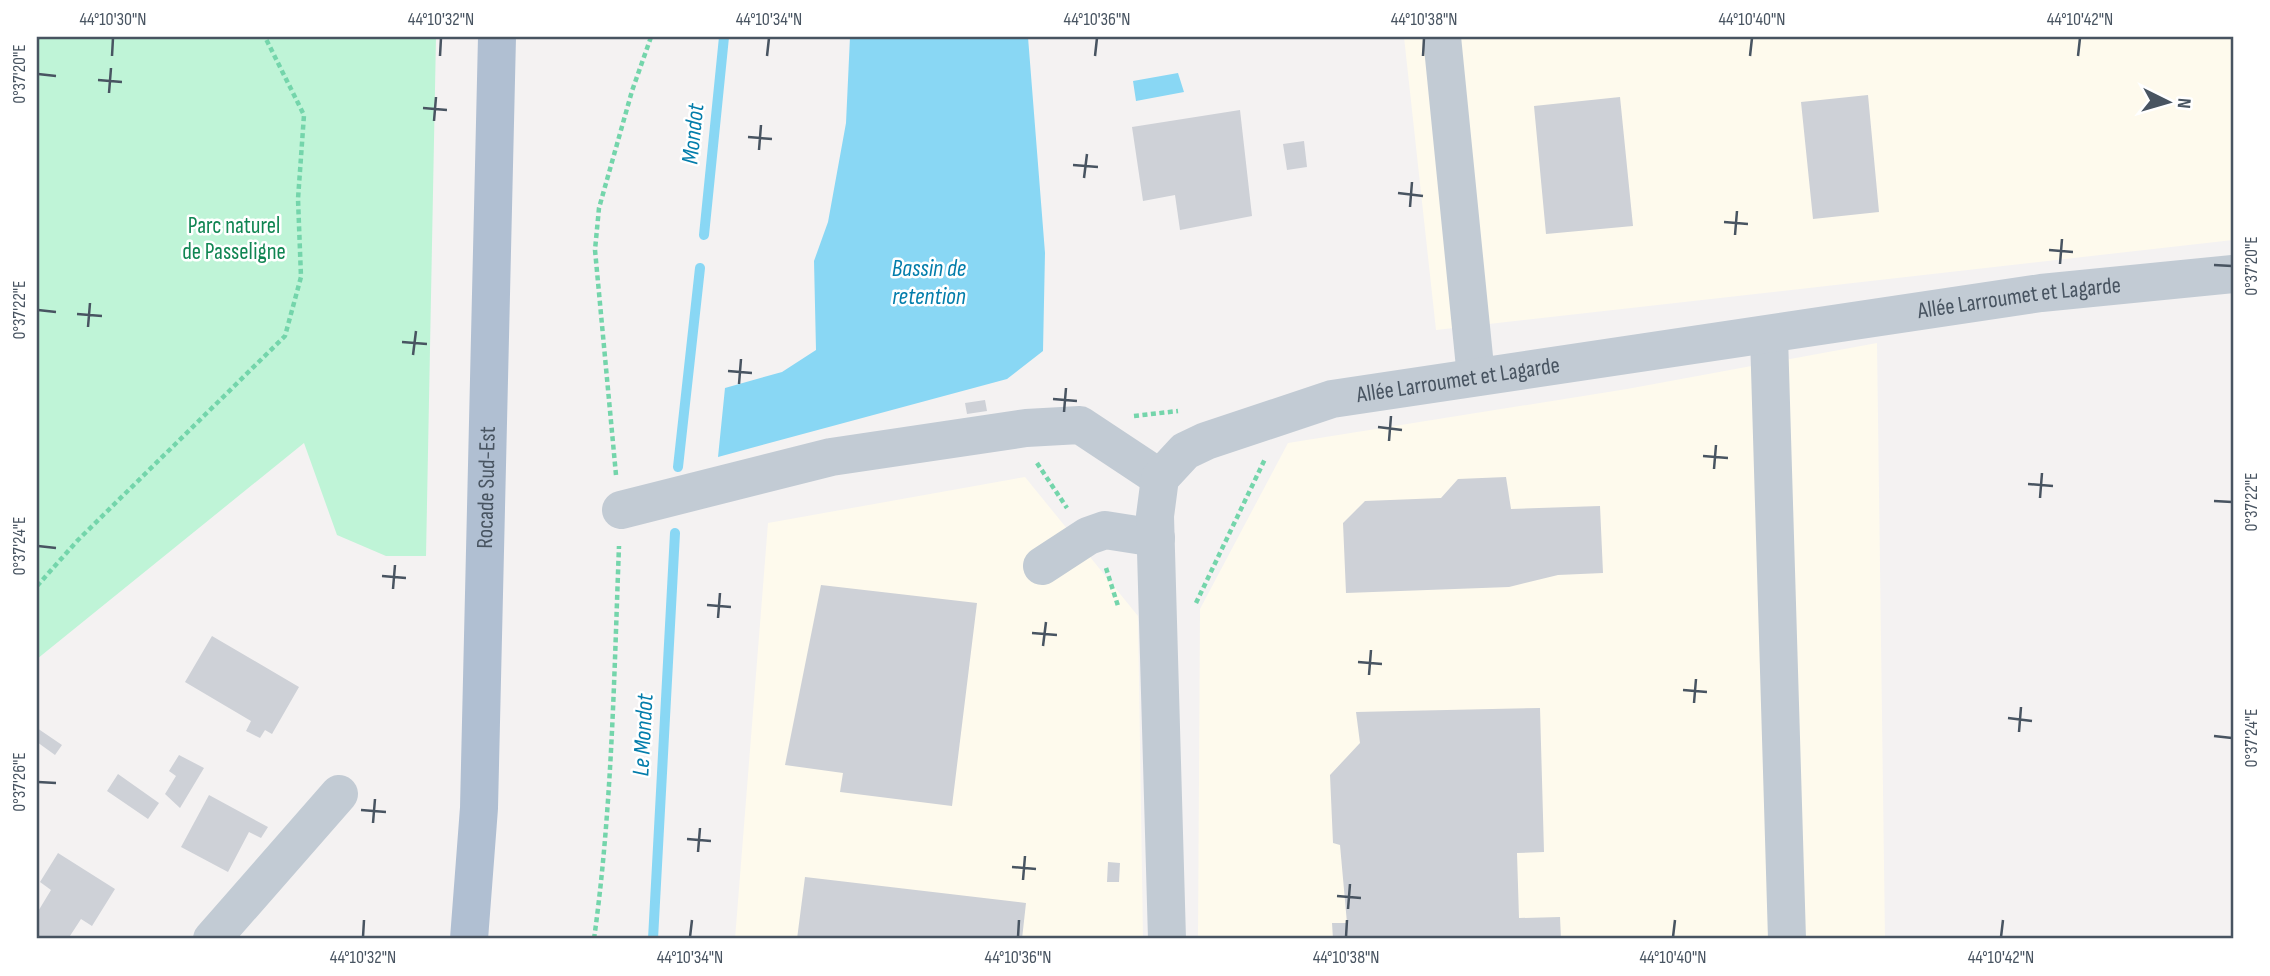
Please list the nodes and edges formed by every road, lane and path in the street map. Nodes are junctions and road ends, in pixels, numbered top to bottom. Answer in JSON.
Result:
{"nodes":[{"id":1,"x":265,"y":37,"type":"edge"},
{"id":2,"x":497,"y":37,"type":"edge"},
{"id":3,"x":1442,"y":37,"type":"edge"},
{"id":4,"x":2233,"y":274,"type":"edge"},
{"id":5,"x":1769,"y":336,"type":"junction"},
{"id":6,"x":1476,"y":377,"type":"junction"},
{"id":7,"x":1017,"y":429,"type":"junction"},
{"id":8,"x":1269,"y":452,"type":"dead end"},
{"id":9,"x":1160,"y":478,"type":"junction"},
{"id":10,"x":628,"y":509,"type":"dead end"},
{"id":11,"x":1088,"y":536,"type":"junction"},
{"id":12,"x":1156,"y":538,"type":"junction"},
{"id":13,"x":1042,"y":566,"type":"dead end"},
{"id":14,"x":37,"y":586,"type":"edge"},
{"id":15,"x":1119,"y":609,"type":"dead end"},
{"id":16,"x":1194,"y":615,"type":"dead end"},
{"id":17,"x":339,"y":794,"type":"dead end"},
{"id":18,"x":212,"y":939,"type":"edge"},
{"id":19,"x":469,"y":939,"type":"edge"},
{"id":20,"x":1167,"y":939,"type":"edge"},
{"id":21,"x":1787,"y":939,"type":"edge"}],
"edges":[{"from":1,"to":14,"type":"path"},
{"from":2,"to":19,"type":"main road","name":"Rocade Sud-Est"},
{"from":3,"to":6,"type":"street"},
{"from":4,"to":5,"type":"street","name":"Allée Larroumet et Lagarde"},
{"from":5,"to":6,"type":"street","name":"Allée Larroumet et Lagarde"},
{"from":5,"to":21,"type":"street"},
{"from":6,"to":9,"type":"street","name":"Allée Larroumet et Lagarde"},
{"from":7,"to":9,"type":"street"},
{"from":7,"to":10,"type":"street"},
{"from":7,"to":11,"type":"path"},
{"from":8,"to":16,"type":"path"},
{"from":9,"to":12,"type":"street"},
{"from":11,"to":12,"type":"street"},
{"from":11,"to":13,"type":"street"},
{"from":11,"to":15,"type":"path"},
{"from":12,"to":20,"type":"street"},
{"from":17,"to":18,"type":"street"}]}
